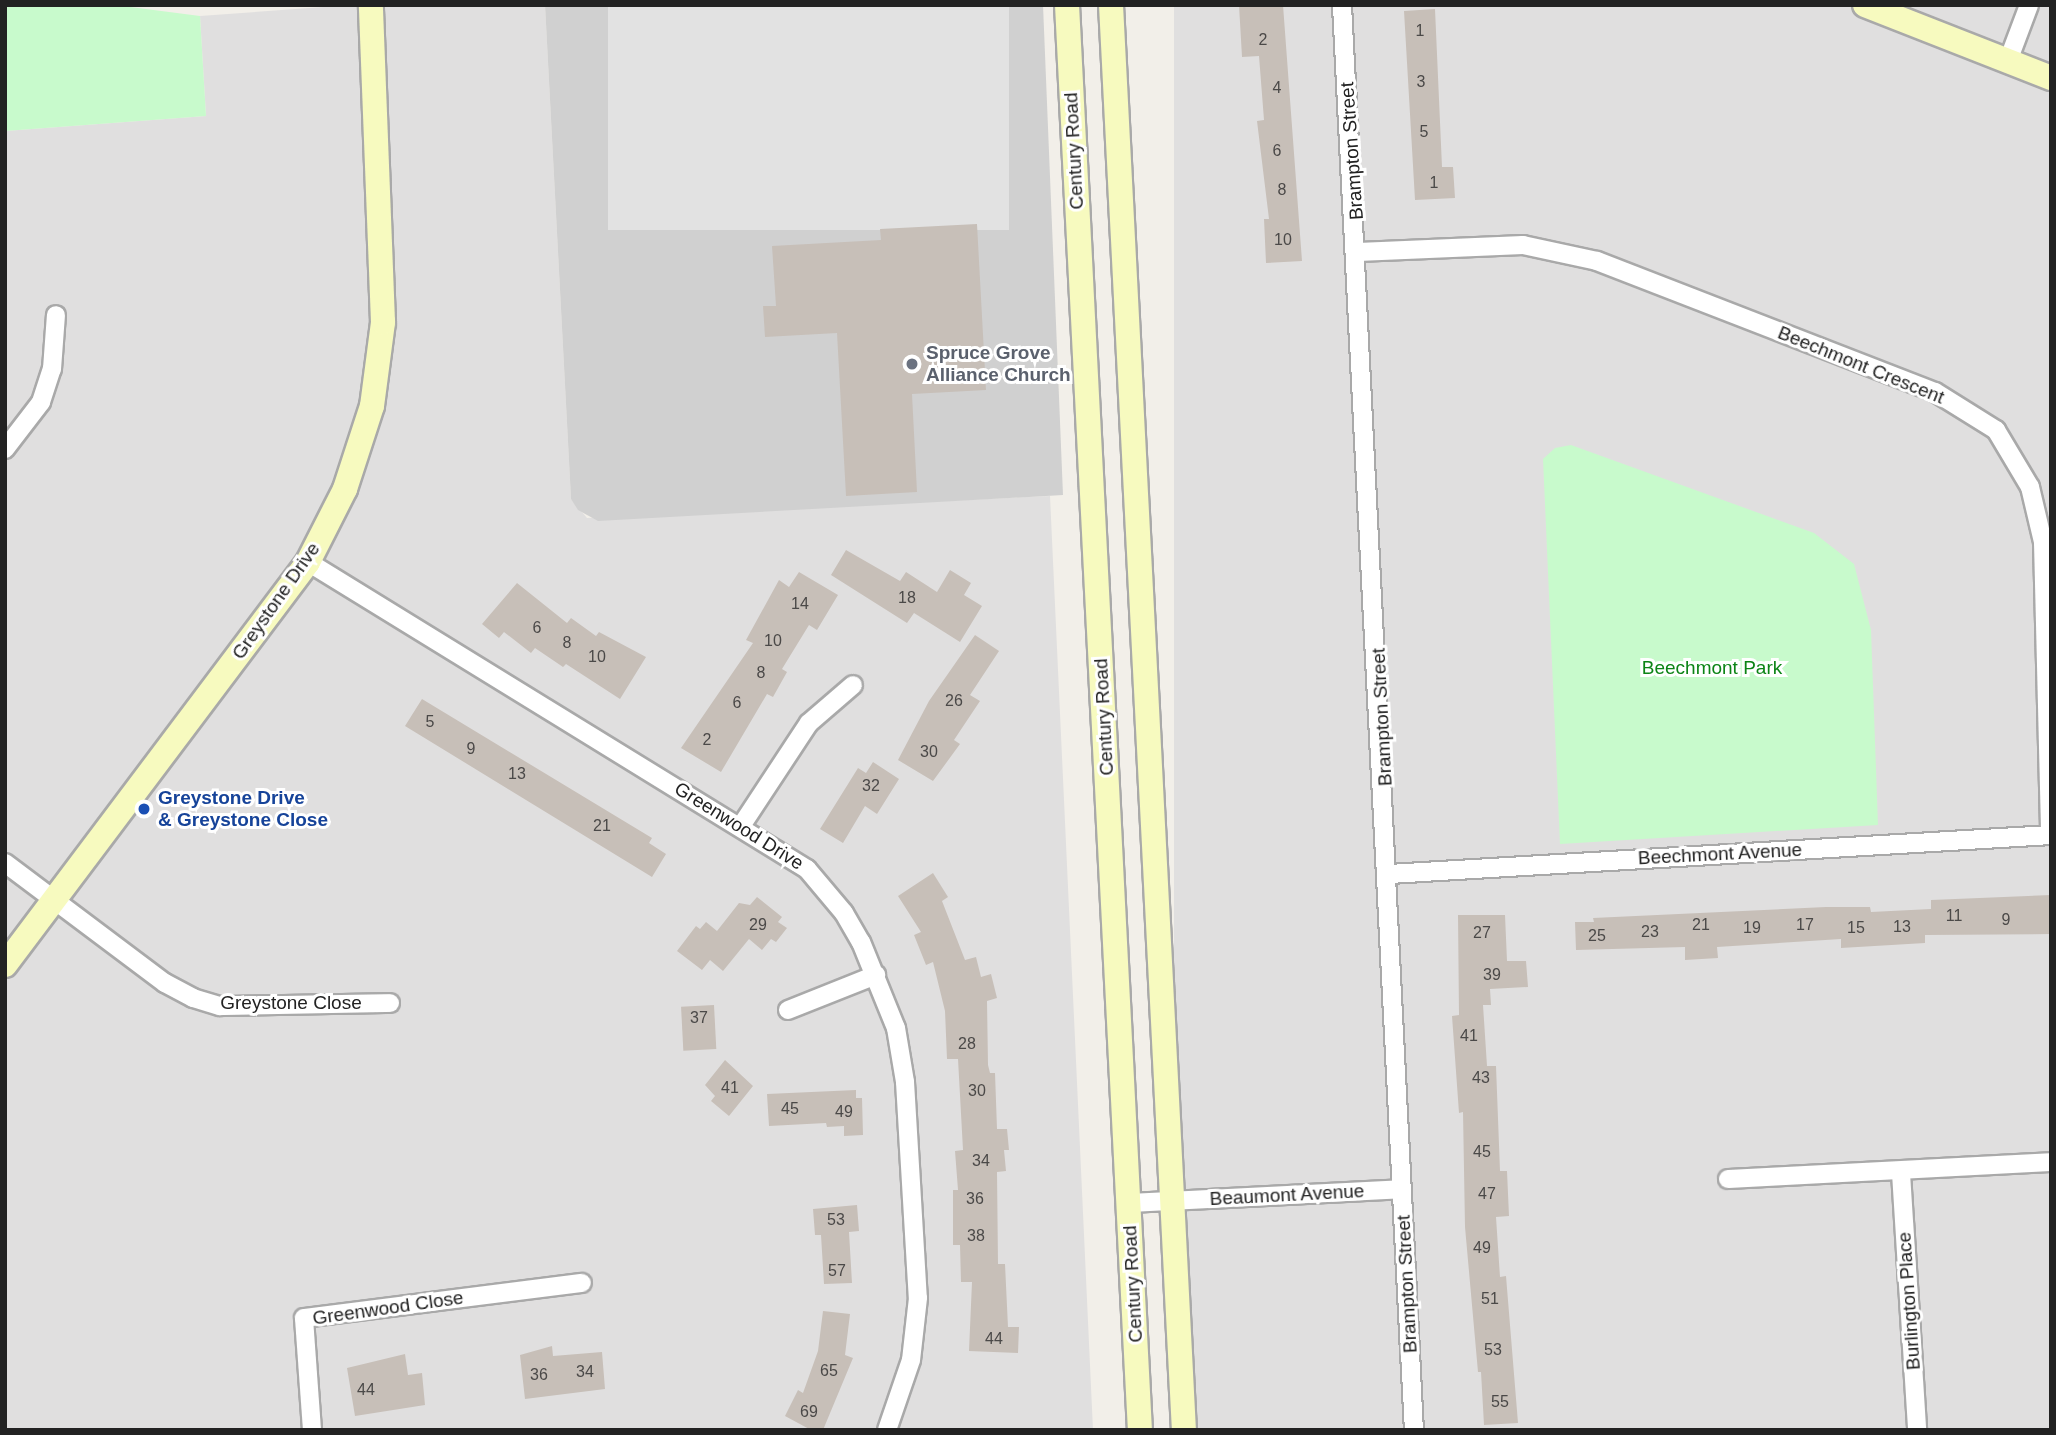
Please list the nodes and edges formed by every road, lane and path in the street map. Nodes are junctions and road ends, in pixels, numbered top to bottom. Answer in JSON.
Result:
{"nodes":[{"id":1,"x":371,"y":5,"type":"edge"},
{"id":2,"x":1067,"y":5,"type":"edge"},
{"id":3,"x":1111,"y":5,"type":"edge"},
{"id":4,"x":1342,"y":5,"type":"edge"},
{"id":5,"x":1865,"y":5,"type":"edge"},
{"id":6,"x":2029,"y":5,"type":"edge"},
{"id":7,"x":2008,"y":61,"type":"junction"},
{"id":8,"x":2051,"y":78,"type":"edge"},
{"id":9,"x":1358,"y":252,"type":"junction"},
{"id":10,"x":56,"y":315,"type":"dead end"},
{"id":11,"x":5,"y":449,"type":"edge"},
{"id":12,"x":309,"y":562,"type":"junction"},
{"id":13,"x":853,"y":685,"type":"dead end"},
{"id":14,"x":741,"y":826,"type":"junction"},
{"id":15,"x":2050,"y":835,"type":"edge"},
{"id":16,"x":5,"y":863,"type":"edge"},
{"id":17,"x":1389,"y":874,"type":"junction"},
{"id":18,"x":54,"y":901,"type":"junction"},
{"id":19,"x":5,"y":965,"type":"edge"},
{"id":20,"x":876,"y":975,"type":"junction"},
{"id":21,"x":390,"y":1003,"type":"dead end"},
{"id":22,"x":788,"y":1010,"type":"dead end"},
{"id":23,"x":2051,"y":1162,"type":"edge"},
{"id":24,"x":1901,"y":1173,"type":"junction"},
{"id":25,"x":1728,"y":1179,"type":"dead end"},
{"id":26,"x":1402,"y":1189,"type":"junction"},
{"id":27,"x":1172,"y":1200,"type":"junction"},
{"id":28,"x":1129,"y":1203,"type":"junction"},
{"id":29,"x":582,"y":1283,"type":"dead end"},
{"id":30,"x":312,"y":1430,"type":"edge"},
{"id":31,"x":887,"y":1430,"type":"edge"},
{"id":32,"x":1140,"y":1430,"type":"edge"},
{"id":33,"x":1184,"y":1430,"type":"edge"},
{"id":34,"x":1414,"y":1430,"type":"edge"},
{"id":35,"x":1917,"y":1430,"type":"edge"}],
"edges":[{"from":1,"to":12,"type":"main road","name":"Greystone Drive"},
{"from":2,"to":28,"type":"main road","name":"Century Road"},
{"from":3,"to":27,"type":"main road"},
{"from":4,"to":9,"type":"street","name":"Brampton Street"},
{"from":5,"to":7,"type":"main road"},
{"from":6,"to":7,"type":"street"},
{"from":7,"to":8,"type":"main road"},
{"from":9,"to":15,"type":"street","name":"Beechmont Crescent"},
{"from":9,"to":17,"type":"street","name":"Brampton Street"},
{"from":10,"to":11,"type":"street"},
{"from":12,"to":14,"type":"street","name":"Greenwood Drive"},
{"from":12,"to":18,"type":"main road","name":"Greystone Drive"},
{"from":13,"to":14,"type":"street"},
{"from":14,"to":20,"type":"street","name":"Greenwood Drive"},
{"from":15,"to":17,"type":"street","name":"Beechmont Avenue"},
{"from":16,"to":18,"type":"street","name":"Greystone Close"},
{"from":17,"to":26,"type":"street","name":"Brampton Street"},
{"from":18,"to":19,"type":"main road","name":"Greystone Drive"},
{"from":18,"to":21,"type":"street","name":"Greystone Close"},
{"from":20,"to":22,"type":"street"},
{"from":20,"to":31,"type":"street","name":"Greenwood Drive"},
{"from":23,"to":24,"type":"street"},
{"from":24,"to":25,"type":"street"},
{"from":24,"to":35,"type":"street","name":"Burlington Place"},
{"from":26,"to":27,"type":"street","name":"Beaumont Avenue"},
{"from":26,"to":34,"type":"street","name":"Brampton Street"},
{"from":27,"to":28,"type":"street","name":"Beaumont Avenue"},
{"from":27,"to":33,"type":"main road"},
{"from":28,"to":32,"type":"main road","name":"Century Road"},
{"from":29,"to":30,"type":"street","name":"Greenwood Close"}]}
